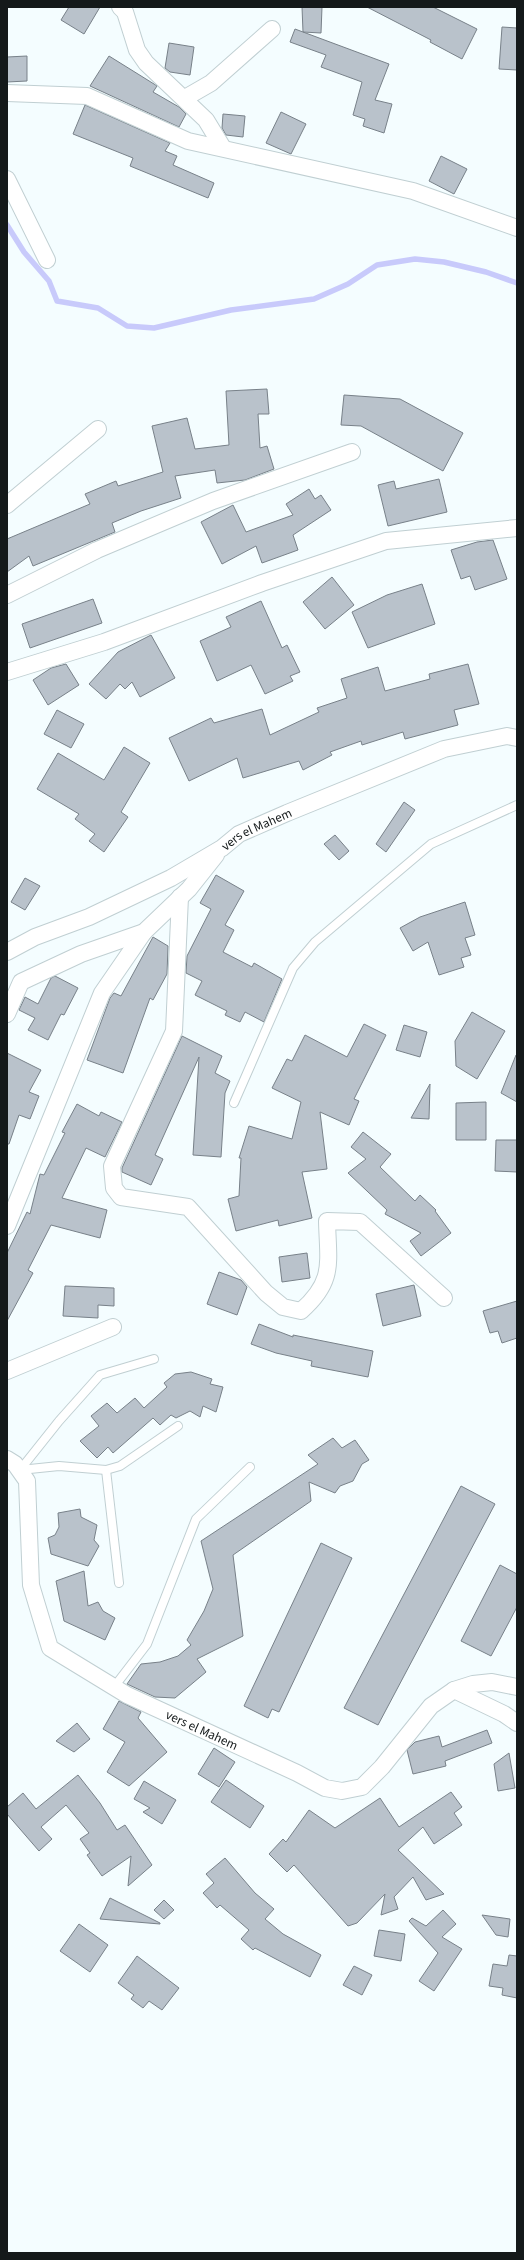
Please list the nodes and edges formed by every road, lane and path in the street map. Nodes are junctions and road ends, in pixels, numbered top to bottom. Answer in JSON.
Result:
{"nodes":[{"id":1,"x":120,"y":7,"type":"edge"},
{"id":2,"x":272,"y":29,"type":"dead end"},
{"id":3,"x":7,"y":93,"type":"edge"},
{"id":4,"x":185,"y":98,"type":"junction"},
{"id":5,"x":223,"y":148,"type":"junction"},
{"id":6,"x":7,"y":180,"type":"edge"},
{"id":7,"x":517,"y":228,"type":"edge"},
{"id":8,"x":47,"y":260,"type":"dead end"},
{"id":9,"x":98,"y":429,"type":"dead end"},
{"id":10,"x":352,"y":452,"type":"dead end"},
{"id":11,"x":7,"y":505,"type":"edge"},
{"id":12,"x":517,"y":528,"type":"edge"},
{"id":13,"x":7,"y":595,"type":"edge"},
{"id":14,"x":7,"y":672,"type":"edge"},
{"id":15,"x":517,"y":738,"type":"edge"},
{"id":16,"x":517,"y":805,"type":"edge"},
{"id":17,"x":222,"y":848,"type":"junction"},
{"id":18,"x":180,"y":898,"type":"junction"},
{"id":19,"x":144,"y":932,"type":"junction"},
{"id":20,"x":7,"y":952,"type":"edge"},
{"id":21,"x":7,"y":1014,"type":"edge"},
{"id":22,"x":234,"y":1103,"type":"dead end"},
{"id":23,"x":7,"y":1226,"type":"edge"},
{"id":24,"x":444,"y":1298,"type":"dead end"},
{"id":25,"x":113,"y":1327,"type":"dead end"},
{"id":26,"x":154,"y":1359,"type":"dead end"},
{"id":27,"x":7,"y":1371,"type":"edge"},
{"id":28,"x":178,"y":1426,"type":"dead end"},
{"id":29,"x":7,"y":1459,"type":"edge"},
{"id":30,"x":250,"y":1467,"type":"dead end"},
{"id":31,"x":20,"y":1470,"type":"junction"},
{"id":32,"x":106,"y":1470,"type":"junction"},
{"id":33,"x":119,"y":1583,"type":"dead end"},
{"id":34,"x":114,"y":1687,"type":"junction"},
{"id":35,"x":517,"y":1688,"type":"edge"},
{"id":36,"x":454,"y":1690,"type":"junction"},
{"id":37,"x":517,"y":1723,"type":"edge"}],
"edges":[{"from":1,"to":4,"type":"street"},
{"from":2,"to":4,"type":"street"},
{"from":3,"to":5,"type":"street"},
{"from":4,"to":5,"type":"street"},
{"from":5,"to":7,"type":"street"},
{"from":6,"to":8,"type":"street"},
{"from":9,"to":11,"type":"street"},
{"from":10,"to":13,"type":"street"},
{"from":12,"to":14,"type":"street"},
{"from":15,"to":17,"type":"street","name":"vers el Mahem"},
{"from":16,"to":22,"type":"lane"},
{"from":17,"to":18,"type":"street"},
{"from":17,"to":20,"type":"street","name":"vers el Mahem"},
{"from":18,"to":19,"type":"street"},
{"from":18,"to":24,"type":"street"},
{"from":19,"to":21,"type":"street"},
{"from":19,"to":23,"type":"street"},
{"from":25,"to":27,"type":"street"},
{"from":26,"to":31,"type":"lane"},
{"from":28,"to":32,"type":"lane"},
{"from":29,"to":31,"type":"street"},
{"from":30,"to":34,"type":"lane"},
{"from":31,"to":32,"type":"lane"},
{"from":31,"to":34,"type":"street","name":"vers el Mahem"},
{"from":32,"to":33,"type":"lane"},
{"from":34,"to":36,"type":"street","name":"vers el Mahem"},
{"from":35,"to":36,"type":"street","name":"vers el Mahem"},
{"from":36,"to":37,"type":"street"}]}
